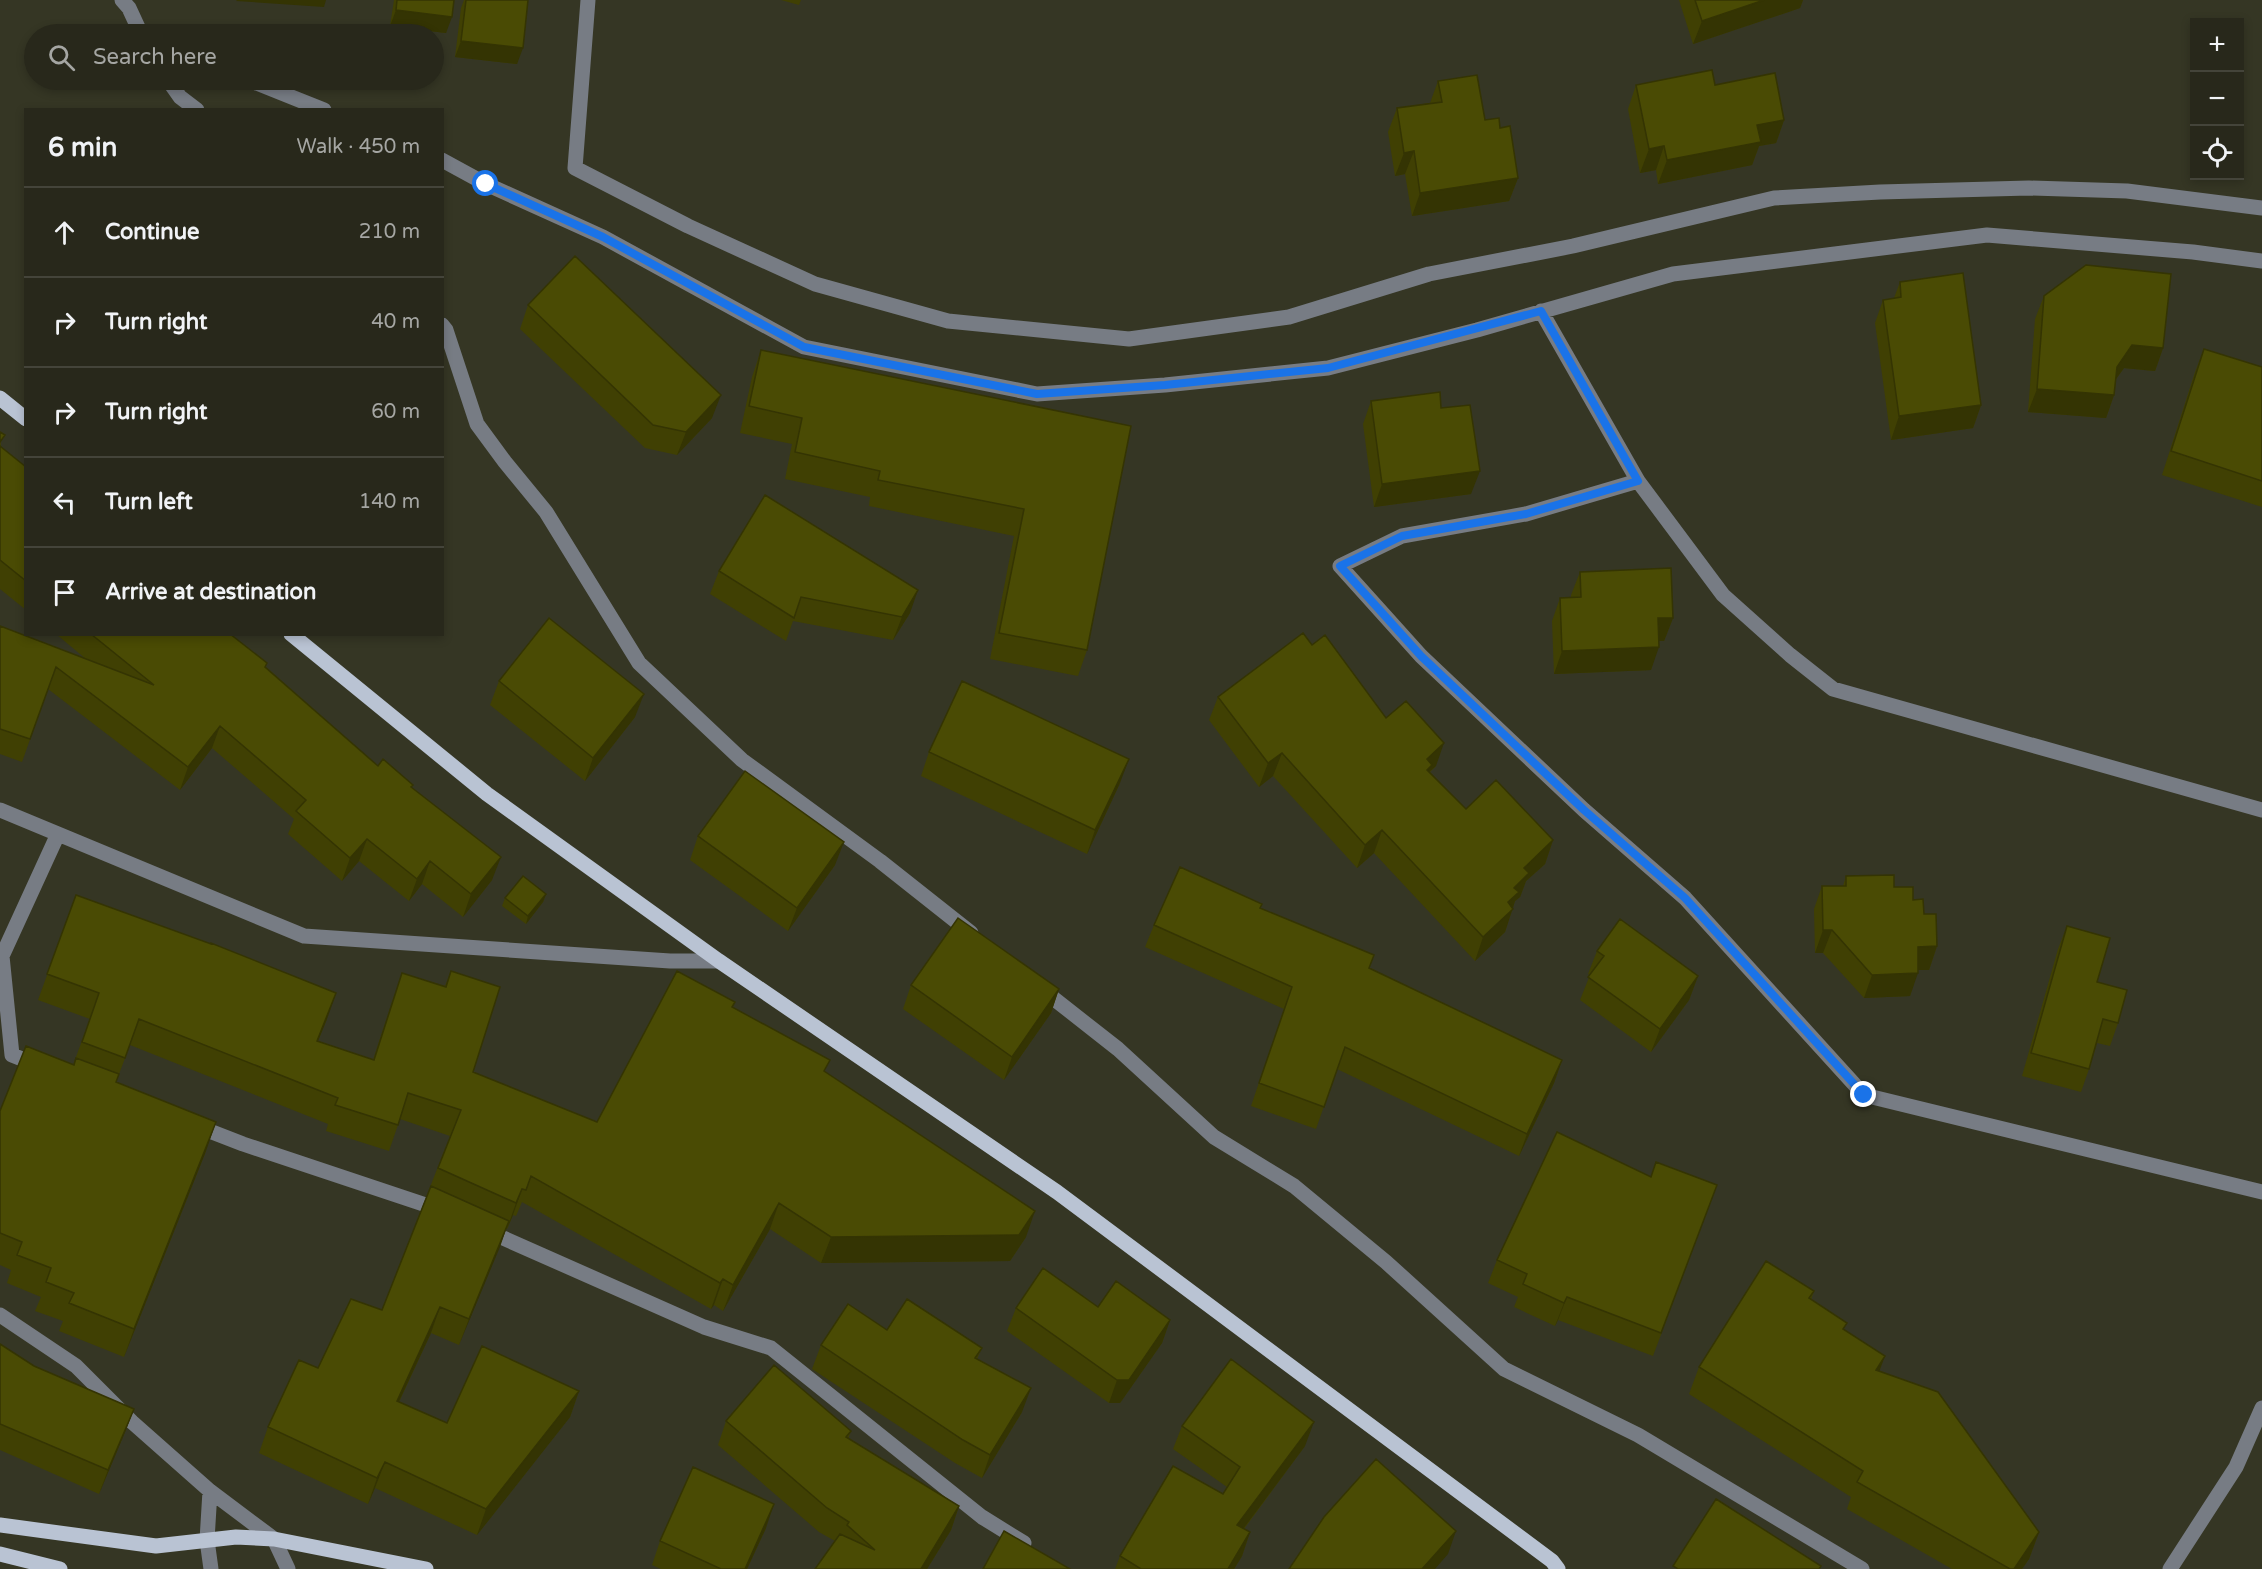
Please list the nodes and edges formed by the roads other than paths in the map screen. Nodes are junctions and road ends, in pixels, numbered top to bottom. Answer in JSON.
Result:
{"nodes":[{"id":1,"x":122,"y":0,"type":"edge"},
{"id":2,"x":588,"y":0,"type":"edge"},
{"id":3,"x":136,"y":24,"type":"edge"},
{"id":4,"x":175,"y":90,"type":"edge"},
{"id":5,"x":274,"y":90,"type":"edge"},
{"id":6,"x":194,"y":108,"type":"edge"},
{"id":7,"x":319,"y":108,"type":"edge"},
{"id":8,"x":444,"y":161,"type":"edge"},
{"id":9,"x":2262,"y":208,"type":"edge"},
{"id":10,"x":2262,"y":261,"type":"edge"},
{"id":11,"x":1541,"y":311,"type":"junction"},
{"id":12,"x":444,"y":328,"type":"edge"},
{"id":13,"x":0,"y":398,"type":"edge"},
{"id":14,"x":24,"y":417,"type":"edge"},
{"id":15,"x":1638,"y":481,"type":"junction"},
{"id":16,"x":293,"y":636,"type":"edge"},
{"id":17,"x":0,"y":810,"type":"edge"},
{"id":18,"x":2262,"y":810,"type":"edge"},
{"id":19,"x":58,"y":834,"type":"junction"},
{"id":20,"x":985,"y":944,"type":"edge"},
{"id":21,"x":719,"y":961,"type":"junction"},
{"id":22,"x":1029,"y":979,"type":"edge"},
{"id":23,"x":56,"y":1072,"type":"edge"},
{"id":24,"x":177,"y":1119,"type":"edge"},
{"id":25,"x":2262,"y":1192,"type":"edge"},
{"id":26,"x":0,"y":1316,"type":"edge"},
{"id":27,"x":2262,"y":1408,"type":"edge"},
{"id":28,"x":210,"y":1491,"type":"junction"},
{"id":29,"x":0,"y":1525,"type":"edge"},
{"id":30,"x":274,"y":1539,"type":"junction"},
{"id":31,"x":207,"y":1540,"type":"junction"},
{"id":32,"x":1037,"y":1552,"type":"edge"},
{"id":33,"x":0,"y":1554,"type":"edge"},
{"id":34,"x":60,"y":1569,"type":"edge"},
{"id":35,"x":211,"y":1569,"type":"edge"},
{"id":36,"x":288,"y":1569,"type":"edge"},
{"id":37,"x":426,"y":1569,"type":"edge"},
{"id":38,"x":1558,"y":1569,"type":"edge"},
{"id":39,"x":1862,"y":1569,"type":"edge"},
{"id":40,"x":2170,"y":1569,"type":"edge"}],
"edges":[{"from":1,"to":3,"type":"street"},
{"from":2,"to":9,"type":"street"},
{"from":4,"to":6,"type":"street"},
{"from":5,"to":7,"type":"street"},
{"from":8,"to":11,"type":"street"},
{"from":10,"to":11,"type":"street"},
{"from":11,"to":15,"type":"street"},
{"from":12,"to":20,"type":"street"},
{"from":13,"to":14,"type":"main road"},
{"from":15,"to":18,"type":"street"},
{"from":15,"to":25,"type":"street"},
{"from":16,"to":21,"type":"main road"},
{"from":17,"to":19,"type":"street"},
{"from":19,"to":21,"type":"street"},
{"from":19,"to":23,"type":"street"},
{"from":21,"to":38,"type":"main road"},
{"from":22,"to":39,"type":"street"},
{"from":24,"to":32,"type":"street"},
{"from":26,"to":28,"type":"street"},
{"from":27,"to":40,"type":"street"},
{"from":28,"to":30,"type":"street"},
{"from":28,"to":31,"type":"street"},
{"from":29,"to":31,"type":"main road"},
{"from":30,"to":31,"type":"main road"},
{"from":30,"to":36,"type":"street"},
{"from":30,"to":37,"type":"main road"},
{"from":31,"to":35,"type":"street"},
{"from":33,"to":34,"type":"main road"}]}
